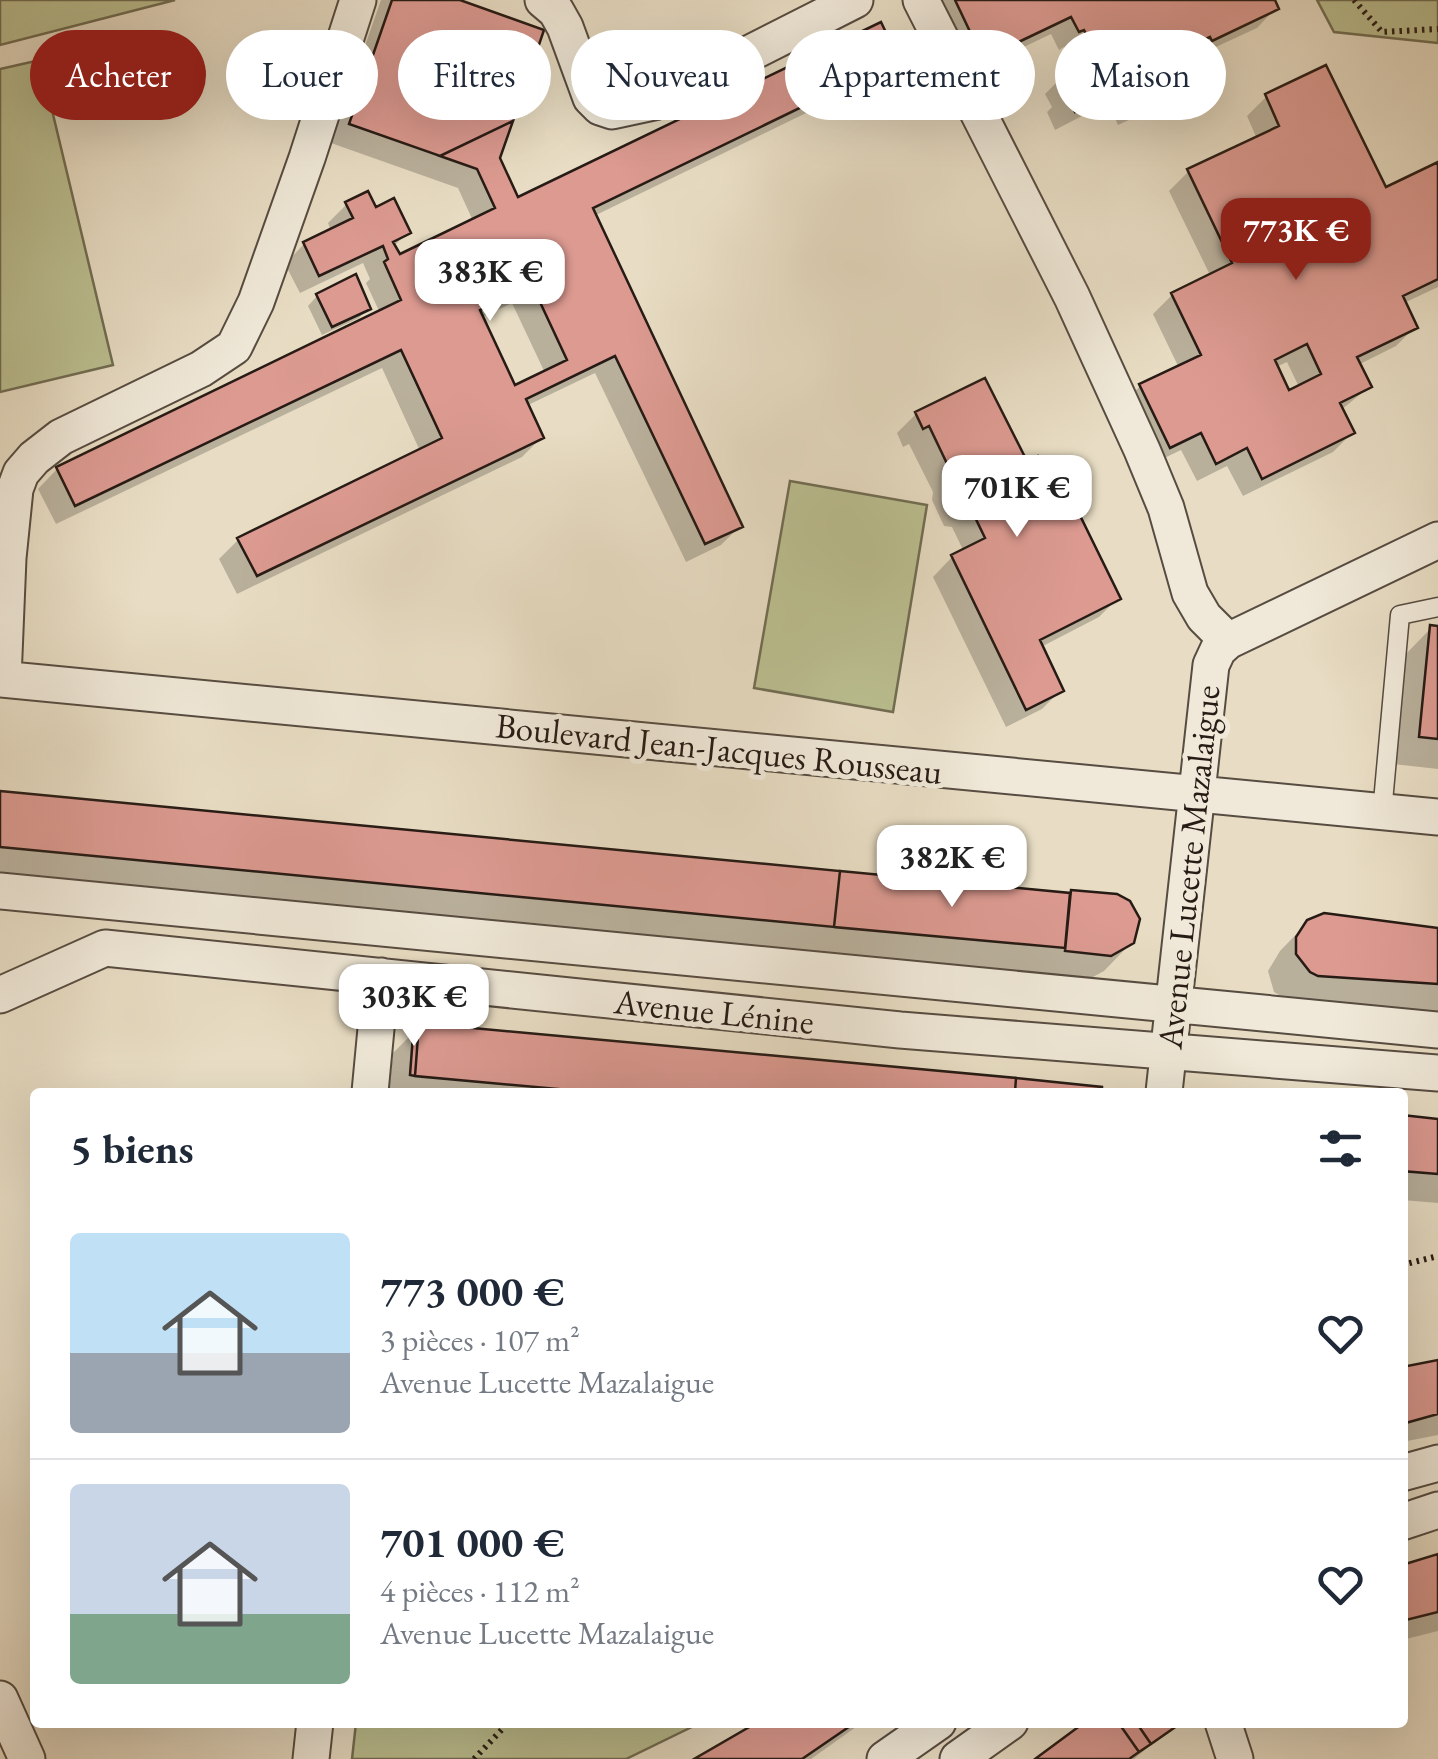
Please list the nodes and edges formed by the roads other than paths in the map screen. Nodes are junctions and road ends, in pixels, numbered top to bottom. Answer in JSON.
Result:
{"nodes":[{"id":1,"x":358,"y":0,"type":"edge"},
{"id":2,"x":543,"y":0,"type":"edge"},
{"id":3,"x":855,"y":0,"type":"edge"},
{"id":4,"x":921,"y":0,"type":"edge"},
{"id":5,"x":1438,"y":540,"type":"edge"},
{"id":6,"x":1438,"y":607,"type":"edge"},
{"id":7,"x":1228,"y":641,"type":"junction"},
{"id":8,"x":2,"y":679,"type":"edge"},
{"id":9,"x":1194,"y":794,"type":"junction"},
{"id":10,"x":1382,"y":813,"type":"junction"},
{"id":11,"x":1438,"y":817,"type":"edge"},
{"id":12,"x":0,"y":891,"type":"edge"},
{"id":13,"x":381,"y":976,"type":"junction"},
{"id":14,"x":0,"y":994,"type":"edge"},
{"id":15,"x":1172,"y":1004,"type":"junction"},
{"id":16,"x":1438,"y":1030,"type":"edge"},
{"id":17,"x":1168,"y":1053,"type":"junction"},
{"id":18,"x":1438,"y":1072,"type":"edge"},
{"id":19,"x":370,"y":1088,"type":"edge"},
{"id":20,"x":1164,"y":1088,"type":"edge"},
{"id":21,"x":1438,"y":1463,"type":"edge"},
{"id":22,"x":1408,"y":1472,"type":"edge"},
{"id":23,"x":1438,"y":1510,"type":"edge"},
{"id":24,"x":1408,"y":1520,"type":"edge"},
{"id":25,"x":0,"y":1698,"type":"edge"},
{"id":26,"x":315,"y":1728,"type":"edge"},
{"id":27,"x":929,"y":1728,"type":"edge"},
{"id":28,"x":1002,"y":1728,"type":"edge"},
{"id":29,"x":1225,"y":1728,"type":"edge"},
{"id":30,"x":27,"y":1759,"type":"edge"},
{"id":31,"x":312,"y":1759,"type":"edge"},
{"id":32,"x":885,"y":1759,"type":"edge"},
{"id":33,"x":958,"y":1759,"type":"edge"},
{"id":34,"x":1235,"y":1759,"type":"edge"}],
"edges":[{"from":1,"to":8,"type":"street"},
{"from":2,"to":3,"type":"street"},
{"from":4,"to":7,"type":"street","name":"Avenue Lucette Mazalaigue"},
{"from":5,"to":7,"type":"street"},
{"from":6,"to":10,"type":"lane"},
{"from":7,"to":9,"type":"street","name":"Avenue Lucette Mazalaigue"},
{"from":8,"to":9,"type":"street","name":"Boulevard Jean-Jacques Rousseau"},
{"from":9,"to":10,"type":"street","name":"Boulevard Jean-Jacques Rousseau"},
{"from":9,"to":15,"type":"street","name":"Avenue Lucette Mazalaigue"},
{"from":10,"to":11,"type":"street","name":"Boulevard Jean-Jacques Rousseau"},
{"from":12,"to":15,"type":"street","name":"Avenue Lénine"},
{"from":13,"to":14,"type":"street","name":"Avenue Lénine"},
{"from":13,"to":17,"type":"street","name":"Avenue Lénine"},
{"from":13,"to":19,"type":"street"},
{"from":15,"to":16,"type":"street","name":"Avenue Lénine"},
{"from":15,"to":17,"type":"street","name":"Avenue Lucette Mazalaigue"},
{"from":17,"to":18,"type":"street","name":"Avenue Lénine"},
{"from":17,"to":20,"type":"street","name":"Avenue Lucette Mazalaigue"},
{"from":21,"to":22,"type":"street"},
{"from":23,"to":24,"type":"street"},
{"from":25,"to":30,"type":"street"},
{"from":26,"to":31,"type":"street"},
{"from":27,"to":32,"type":"street"},
{"from":28,"to":33,"type":"street"},
{"from":29,"to":34,"type":"street"}]}
